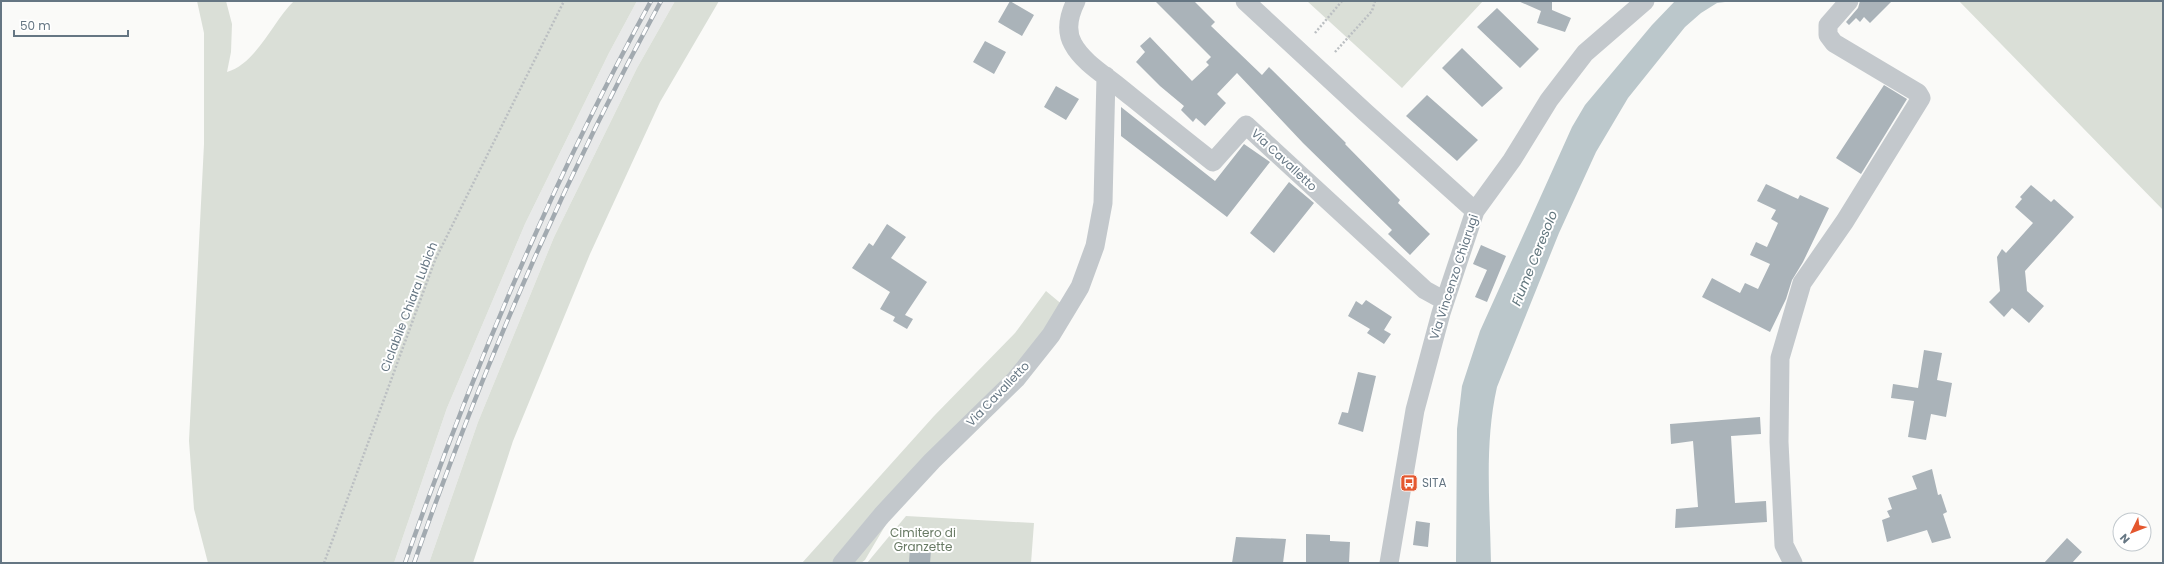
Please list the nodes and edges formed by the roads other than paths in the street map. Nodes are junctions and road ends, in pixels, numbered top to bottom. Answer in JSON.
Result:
{"nodes":[{"id":1,"x":1076,"y":1,"type":"edge"},
{"id":2,"x":1245,"y":1,"type":"edge"},
{"id":3,"x":1645,"y":1,"type":"edge"},
{"id":4,"x":1848,"y":1,"type":"edge"},
{"id":5,"x":1106,"y":76,"type":"junction"},
{"id":6,"x":1475,"y":211,"type":"junction"},
{"id":7,"x":1445,"y":301,"type":"junction"},
{"id":8,"x":842,"y":563,"type":"edge"},
{"id":9,"x":1389,"y":563,"type":"edge"},
{"id":10,"x":1793,"y":563,"type":"edge"}],
"edges":[{"from":1,"to":5,"type":"street","name":"Via Cavalletto"},
{"from":2,"to":6,"type":"street"},
{"from":3,"to":6,"type":"street","name":"Via Vincenzo Chiarugi"},
{"from":4,"to":10,"type":"street"},
{"from":5,"to":7,"type":"street","name":"Via Cavalletto"},
{"from":5,"to":8,"type":"street","name":"Via Cavalletto"},
{"from":6,"to":7,"type":"street","name":"Via Vincenzo Chiarugi"},
{"from":7,"to":9,"type":"street","name":"Via Vincenzo Chiarugi"}]}
